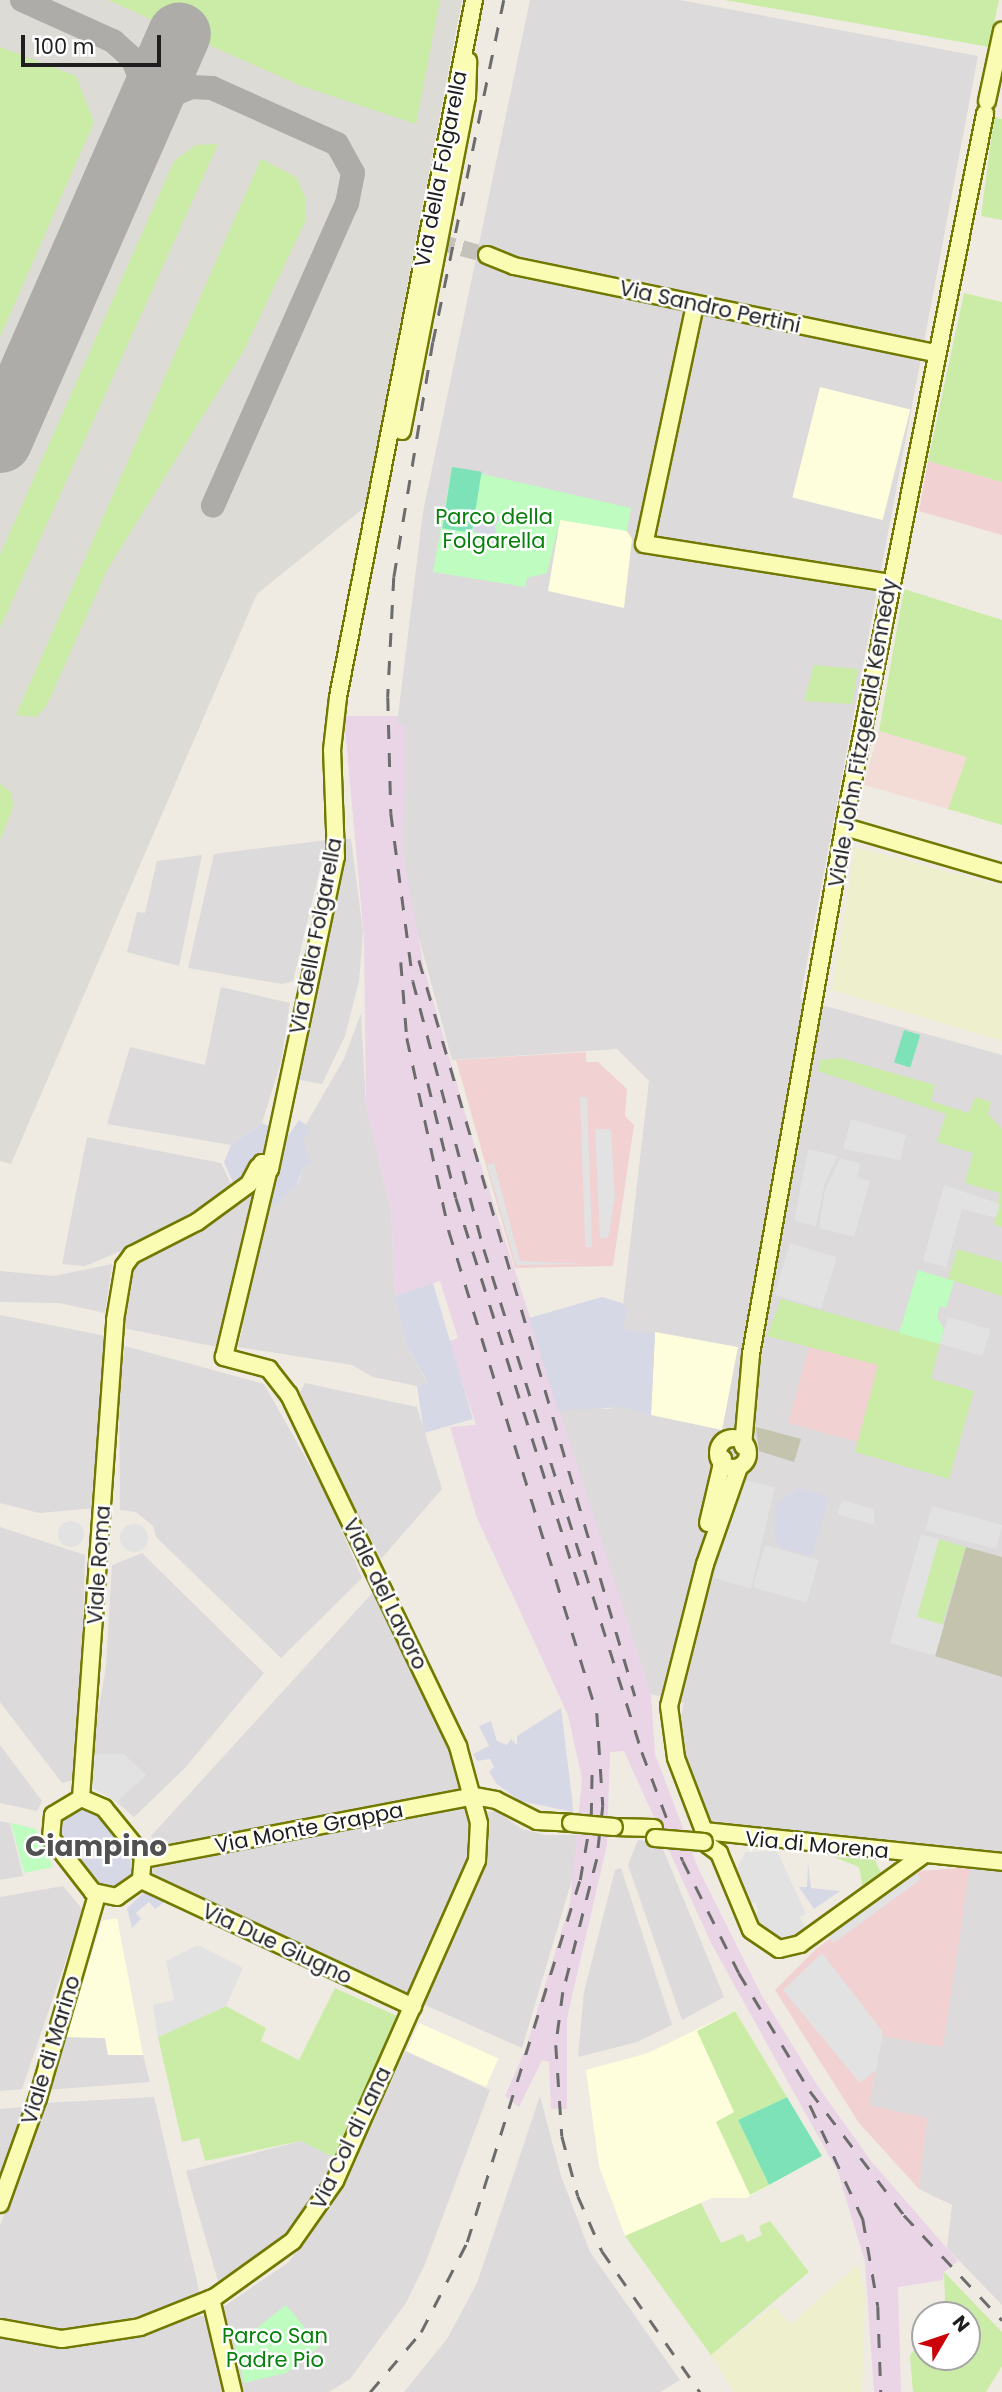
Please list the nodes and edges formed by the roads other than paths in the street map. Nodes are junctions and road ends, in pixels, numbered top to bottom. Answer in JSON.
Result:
{"nodes":[{"id":1,"x":474,"y":0,"type":"edge"},
{"id":2,"x":1002,"y":31,"type":"edge"},
{"id":3,"x":487,"y":255,"type":"tunnel mouth"},
{"id":4,"x":695,"y":305,"type":"junction"},
{"id":5,"x":935,"y":353,"type":"junction"},
{"id":6,"x":890,"y":583,"type":"junction"},
{"id":7,"x":845,"y":827,"type":"junction"},
{"id":8,"x":1002,"y":873,"type":"edge"},
{"id":9,"x":263,"y":1168,"type":"junction"},
{"id":10,"x":751,"y":1354,"type":"junction"},
{"id":11,"x":728,"y":1436,"type":"junction"},
{"id":12,"x":743,"y":1446,"type":"junction"},
{"id":13,"x":723,"y":1459,"type":"junction"},
{"id":14,"x":738,"y":1470,"type":"junction"},
{"id":15,"x":705,"y":1564,"type":"junction"},
{"id":16,"x":474,"y":1796,"type":"junction"},
{"id":17,"x":81,"y":1798,"type":"junction"},
{"id":18,"x":704,"y":1837,"type":"junction"},
{"id":19,"x":760,"y":1841,"type":"junction"},
{"id":20,"x":877,"y":1851,"type":"junction"},
{"id":21,"x":925,"y":1855,"type":"junction"},
{"id":22,"x":144,"y":1859,"type":"junction"},
{"id":23,"x":1002,"y":1862,"type":"edge"},
{"id":24,"x":724,"y":1870,"type":"junction"},
{"id":25,"x":141,"y":1880,"type":"junction"},
{"id":26,"x":884,"y":1881,"type":"junction"},
{"id":27,"x":97,"y":1895,"type":"junction"},
{"id":28,"x":413,"y":2007,"type":"junction"},
{"id":29,"x":0,"y":2204,"type":"edge"},
{"id":30,"x":211,"y":2299,"type":"junction"},
{"id":31,"x":0,"y":2328,"type":"edge"},
{"id":32,"x":233,"y":2392,"type":"edge"}],
"edges":[{"from":1,"to":9,"type":"street","name":"Via della Folgarella"},
{"from":2,"to":5,"type":"street","name":"Viale John Fitzgerald Kennedy"},
{"from":3,"to":4,"type":"street","name":"Via Sandro Pertini"},
{"from":4,"to":5,"type":"street","name":"Via Sandro Pertini"},
{"from":4,"to":6,"type":"street"},
{"from":5,"to":6,"type":"street","name":"Viale John Fitzgerald Kennedy"},
{"from":6,"to":7,"type":"street","name":"Viale John Fitzgerald Kennedy"},
{"from":7,"to":8,"type":"street"},
{"from":7,"to":10,"type":"street","name":"Viale John Fitzgerald Kennedy"},
{"from":9,"to":16,"type":"street","name":"Viale del Lavoro"},
{"from":9,"to":17,"type":"street","name":"Viale Roma"},
{"from":10,"to":11,"type":"street","name":"Viale John Fitzgerald Kennedy"},
{"from":10,"to":12,"type":"street","name":"Viale John Fitzgerald Kennedy"},
{"from":11,"to":12,"type":"street"},
{"from":11,"to":13,"type":"street","name":"Viale John Fitzgerald Kennedy"},
{"from":12,"to":14,"type":"street","name":"Viale John Fitzgerald Kennedy"},
{"from":13,"to":14,"type":"street"},
{"from":13,"to":15,"type":"street"},
{"from":14,"to":15,"type":"street"},
{"from":15,"to":18,"type":"street"},
{"from":16,"to":18,"type":"street","name":"Via di Morena","bridge":true},
{"from":16,"to":22,"type":"street","name":"Via Monte Grappa"},
{"from":16,"to":28,"type":"street","name":"Viale del Lavoro"},
{"from":17,"to":22,"type":"street"},
{"from":17,"to":27,"type":"street"},
{"from":18,"to":19,"type":"street","name":"Via di Morena"},
{"from":18,"to":24,"type":"street"},
{"from":19,"to":20,"type":"street","name":"Via di Morena"},
{"from":19,"to":24,"type":"street"},
{"from":20,"to":21,"type":"street","name":"Via di Morena"},
{"from":20,"to":26,"type":"street"},
{"from":21,"to":23,"type":"street","name":"Via di Morena"},
{"from":21,"to":26,"type":"street"},
{"from":22,"to":25,"type":"street"},
{"from":24,"to":26,"type":"street"},
{"from":25,"to":27,"type":"street"},
{"from":25,"to":28,"type":"street","name":"Via Due Giugno"},
{"from":27,"to":29,"type":"street","name":"Viale di Marino"},
{"from":28,"to":30,"type":"street","name":"Via Col di Lana"},
{"from":30,"to":31,"type":"street","name":"Via Col di Lana"},
{"from":30,"to":32,"type":"street"}]}
